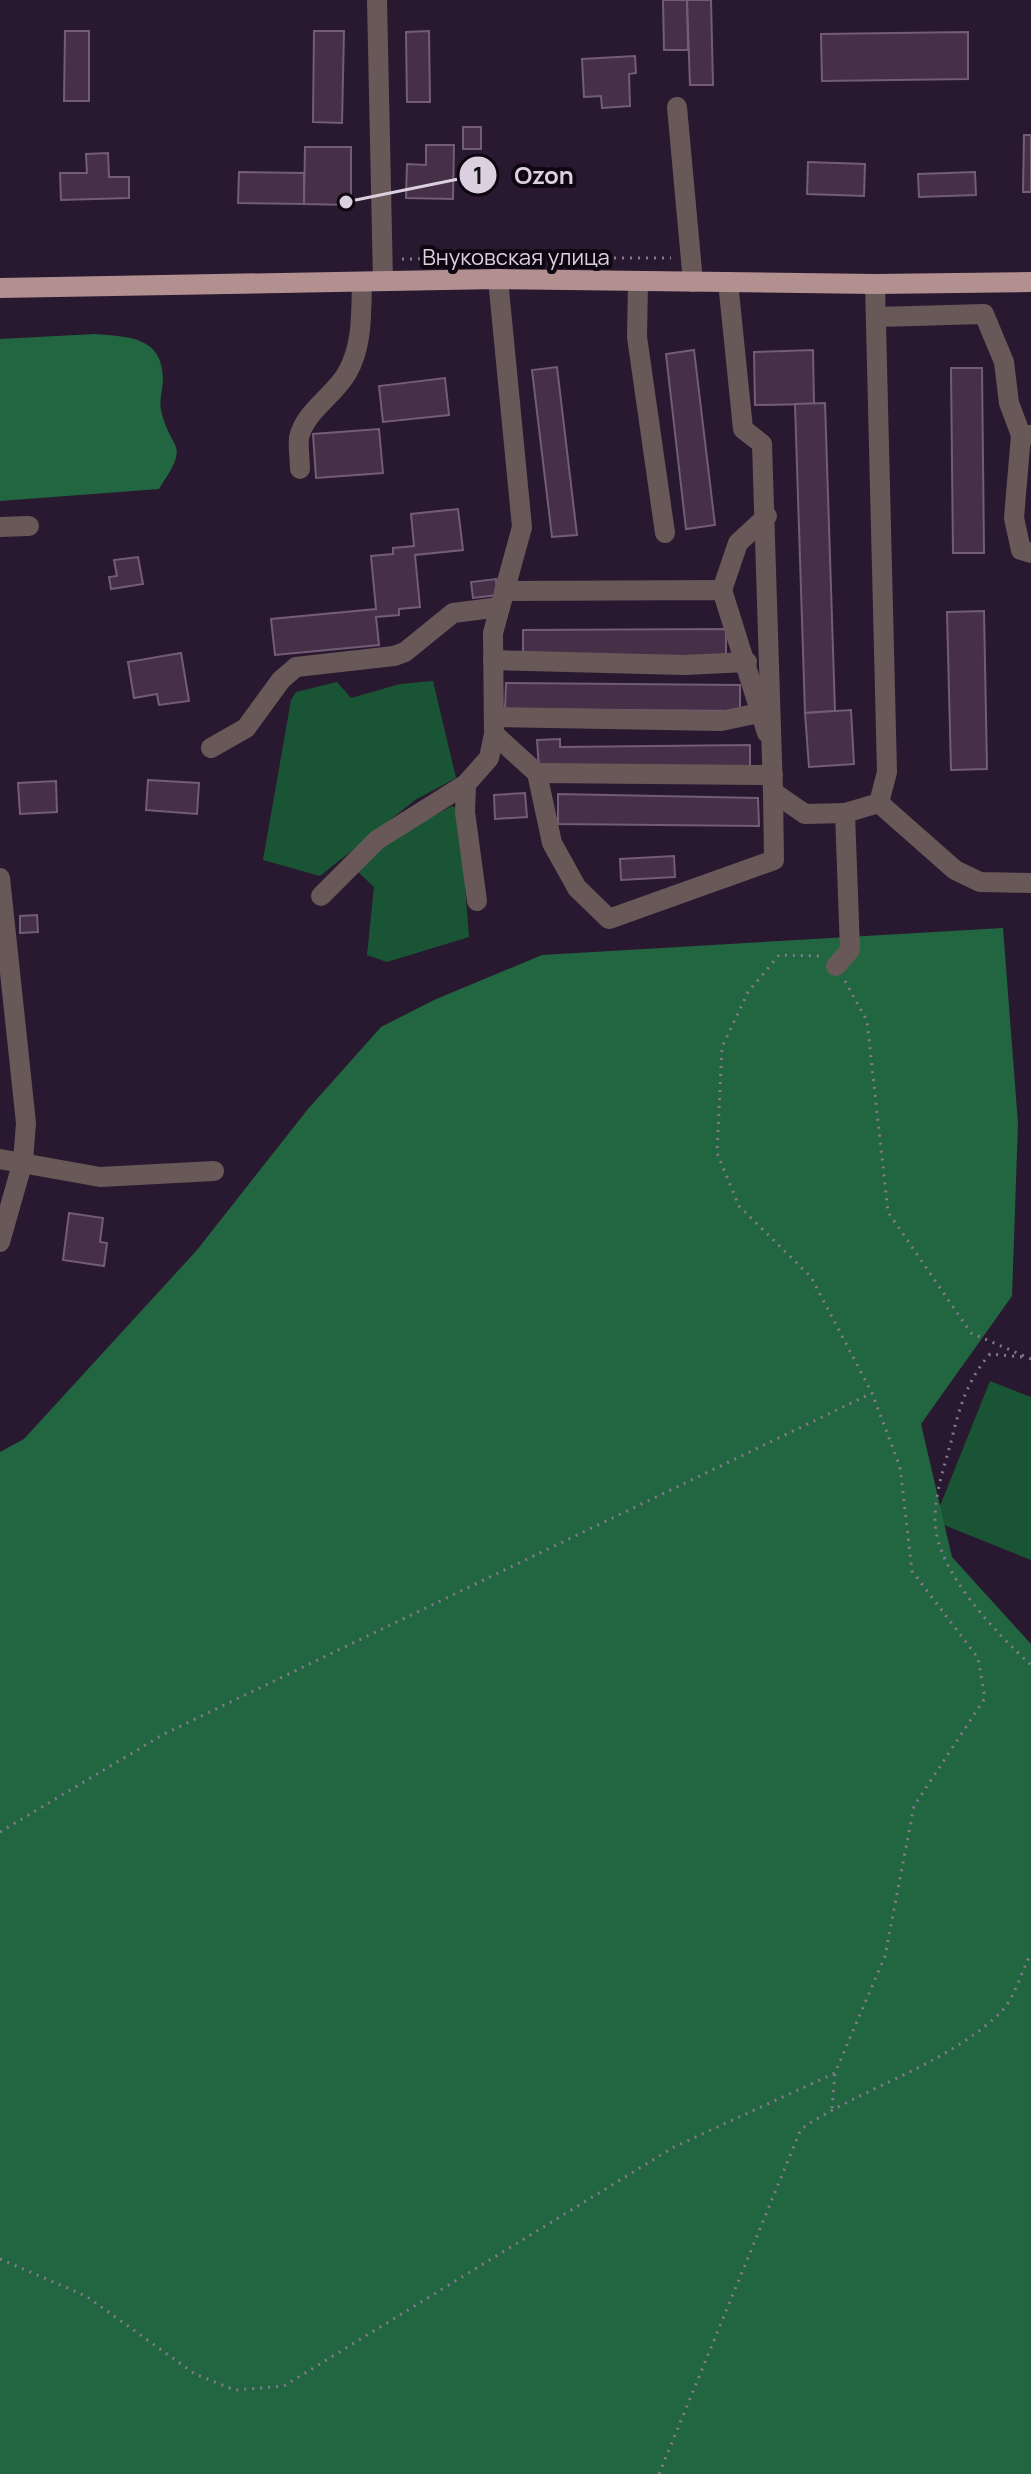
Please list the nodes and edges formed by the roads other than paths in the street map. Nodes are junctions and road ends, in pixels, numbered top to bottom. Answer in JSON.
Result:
{"nodes":[{"id":1,"x":377,"y":0,"type":"edge"},
{"id":2,"x":677,"y":107,"type":"dead end"},
{"id":3,"x":498,"y":279,"type":"junction"},
{"id":4,"x":383,"y":281,"type":"junction"},
{"id":5,"x":362,"y":282,"type":"junction"},
{"id":6,"x":638,"y":282,"type":"junction"},
{"id":7,"x":693,"y":282,"type":"junction"},
{"id":8,"x":728,"y":282,"type":"junction"},
{"id":9,"x":1031,"y":282,"type":"edge"},
{"id":10,"x":875,"y":284,"type":"junction"},
{"id":11,"x":0,"y":288,"type":"edge"},
{"id":12,"x":877,"y":317,"type":"junction"},
{"id":13,"x":1026,"y":435,"type":"edge"},
{"id":14,"x":300,"y":469,"type":"dead end"},
{"id":15,"x":767,"y":516,"type":"junction"},
{"id":16,"x":29,"y":526,"type":"dead end"},
{"id":17,"x":0,"y":527,"type":"edge"},
{"id":18,"x":665,"y":533,"type":"dead end"},
{"id":19,"x":1031,"y":553,"type":"edge"},
{"id":20,"x":722,"y":590,"type":"junction"},
{"id":21,"x":502,"y":599,"type":"junction"},
{"id":22,"x":493,"y":660,"type":"junction"},
{"id":23,"x":747,"y":662,"type":"junction"},
{"id":24,"x":759,"y":713,"type":"junction"},
{"id":25,"x":494,"y":726,"type":"junction"},
{"id":26,"x":773,"y":747,"type":"junction"},
{"id":27,"x":211,"y":748,"type":"dead end"},
{"id":28,"x":537,"y":773,"type":"junction"},
{"id":29,"x":466,"y":784,"type":"junction"},
{"id":30,"x":773,"y":784,"type":"junction"},
{"id":31,"x":879,"y":803,"type":"junction"},
{"id":32,"x":845,"y":813,"type":"junction"},
{"id":33,"x":0,"y":878,"type":"edge"},
{"id":34,"x":1031,"y":883,"type":"edge"},
{"id":35,"x":321,"y":896,"type":"dead end"},
{"id":36,"x":477,"y":901,"type":"dead end"},
{"id":37,"x":836,"y":966,"type":"road end"},
{"id":38,"x":0,"y":1159,"type":"edge"},
{"id":39,"x":23,"y":1161,"type":"junction"},
{"id":40,"x":214,"y":1171,"type":"dead end"},
{"id":41,"x":0,"y":1242,"type":"edge"}],
"edges":[{"from":1,"to":4,"type":"street"},
{"from":2,"to":7,"type":"street"},
{"from":3,"to":4,"type":"main road","name":"Внуковская улица"},
{"from":3,"to":6,"type":"main road","name":"Внуковская улица"},
{"from":3,"to":21,"type":"street"},
{"from":4,"to":5,"type":"main road","name":"Внуковская улица"},
{"from":5,"to":11,"type":"main road","name":"Внуковская улица"},
{"from":5,"to":14,"type":"street"},
{"from":6,"to":7,"type":"main road","name":"Внуковская улица"},
{"from":6,"to":18,"type":"street"},
{"from":7,"to":8,"type":"main road","name":"Внуковская улица"},
{"from":8,"to":10,"type":"main road","name":"Внуковская улица"},
{"from":8,"to":15,"type":"street"},
{"from":9,"to":10,"type":"main road","name":"Внуковская улица"},
{"from":10,"to":12,"type":"street"},
{"from":12,"to":13,"type":"street"},
{"from":12,"to":31,"type":"street"},
{"from":13,"to":19,"type":"street"},
{"from":15,"to":20,"type":"street"},
{"from":15,"to":26,"type":"street"},
{"from":16,"to":17,"type":"street"},
{"from":20,"to":21,"type":"street"},
{"from":20,"to":23,"type":"street"},
{"from":21,"to":22,"type":"street"},
{"from":21,"to":27,"type":"street"},
{"from":22,"to":23,"type":"street"},
{"from":22,"to":25,"type":"street"},
{"from":23,"to":24,"type":"street"},
{"from":24,"to":25,"type":"street"},
{"from":24,"to":26,"type":"street"},
{"from":25,"to":28,"type":"street"},
{"from":25,"to":29,"type":"street"},
{"from":26,"to":30,"type":"street"},
{"from":28,"to":30,"type":"street"},
{"from":28,"to":30,"type":"street"},
{"from":29,"to":35,"type":"street"},
{"from":29,"to":36,"type":"street"},
{"from":30,"to":32,"type":"street"},
{"from":31,"to":32,"type":"street"},
{"from":31,"to":34,"type":"street"},
{"from":32,"to":37,"type":"street"},
{"from":33,"to":39,"type":"street"},
{"from":38,"to":39,"type":"street"},
{"from":39,"to":40,"type":"street"},
{"from":39,"to":41,"type":"street"}]}
